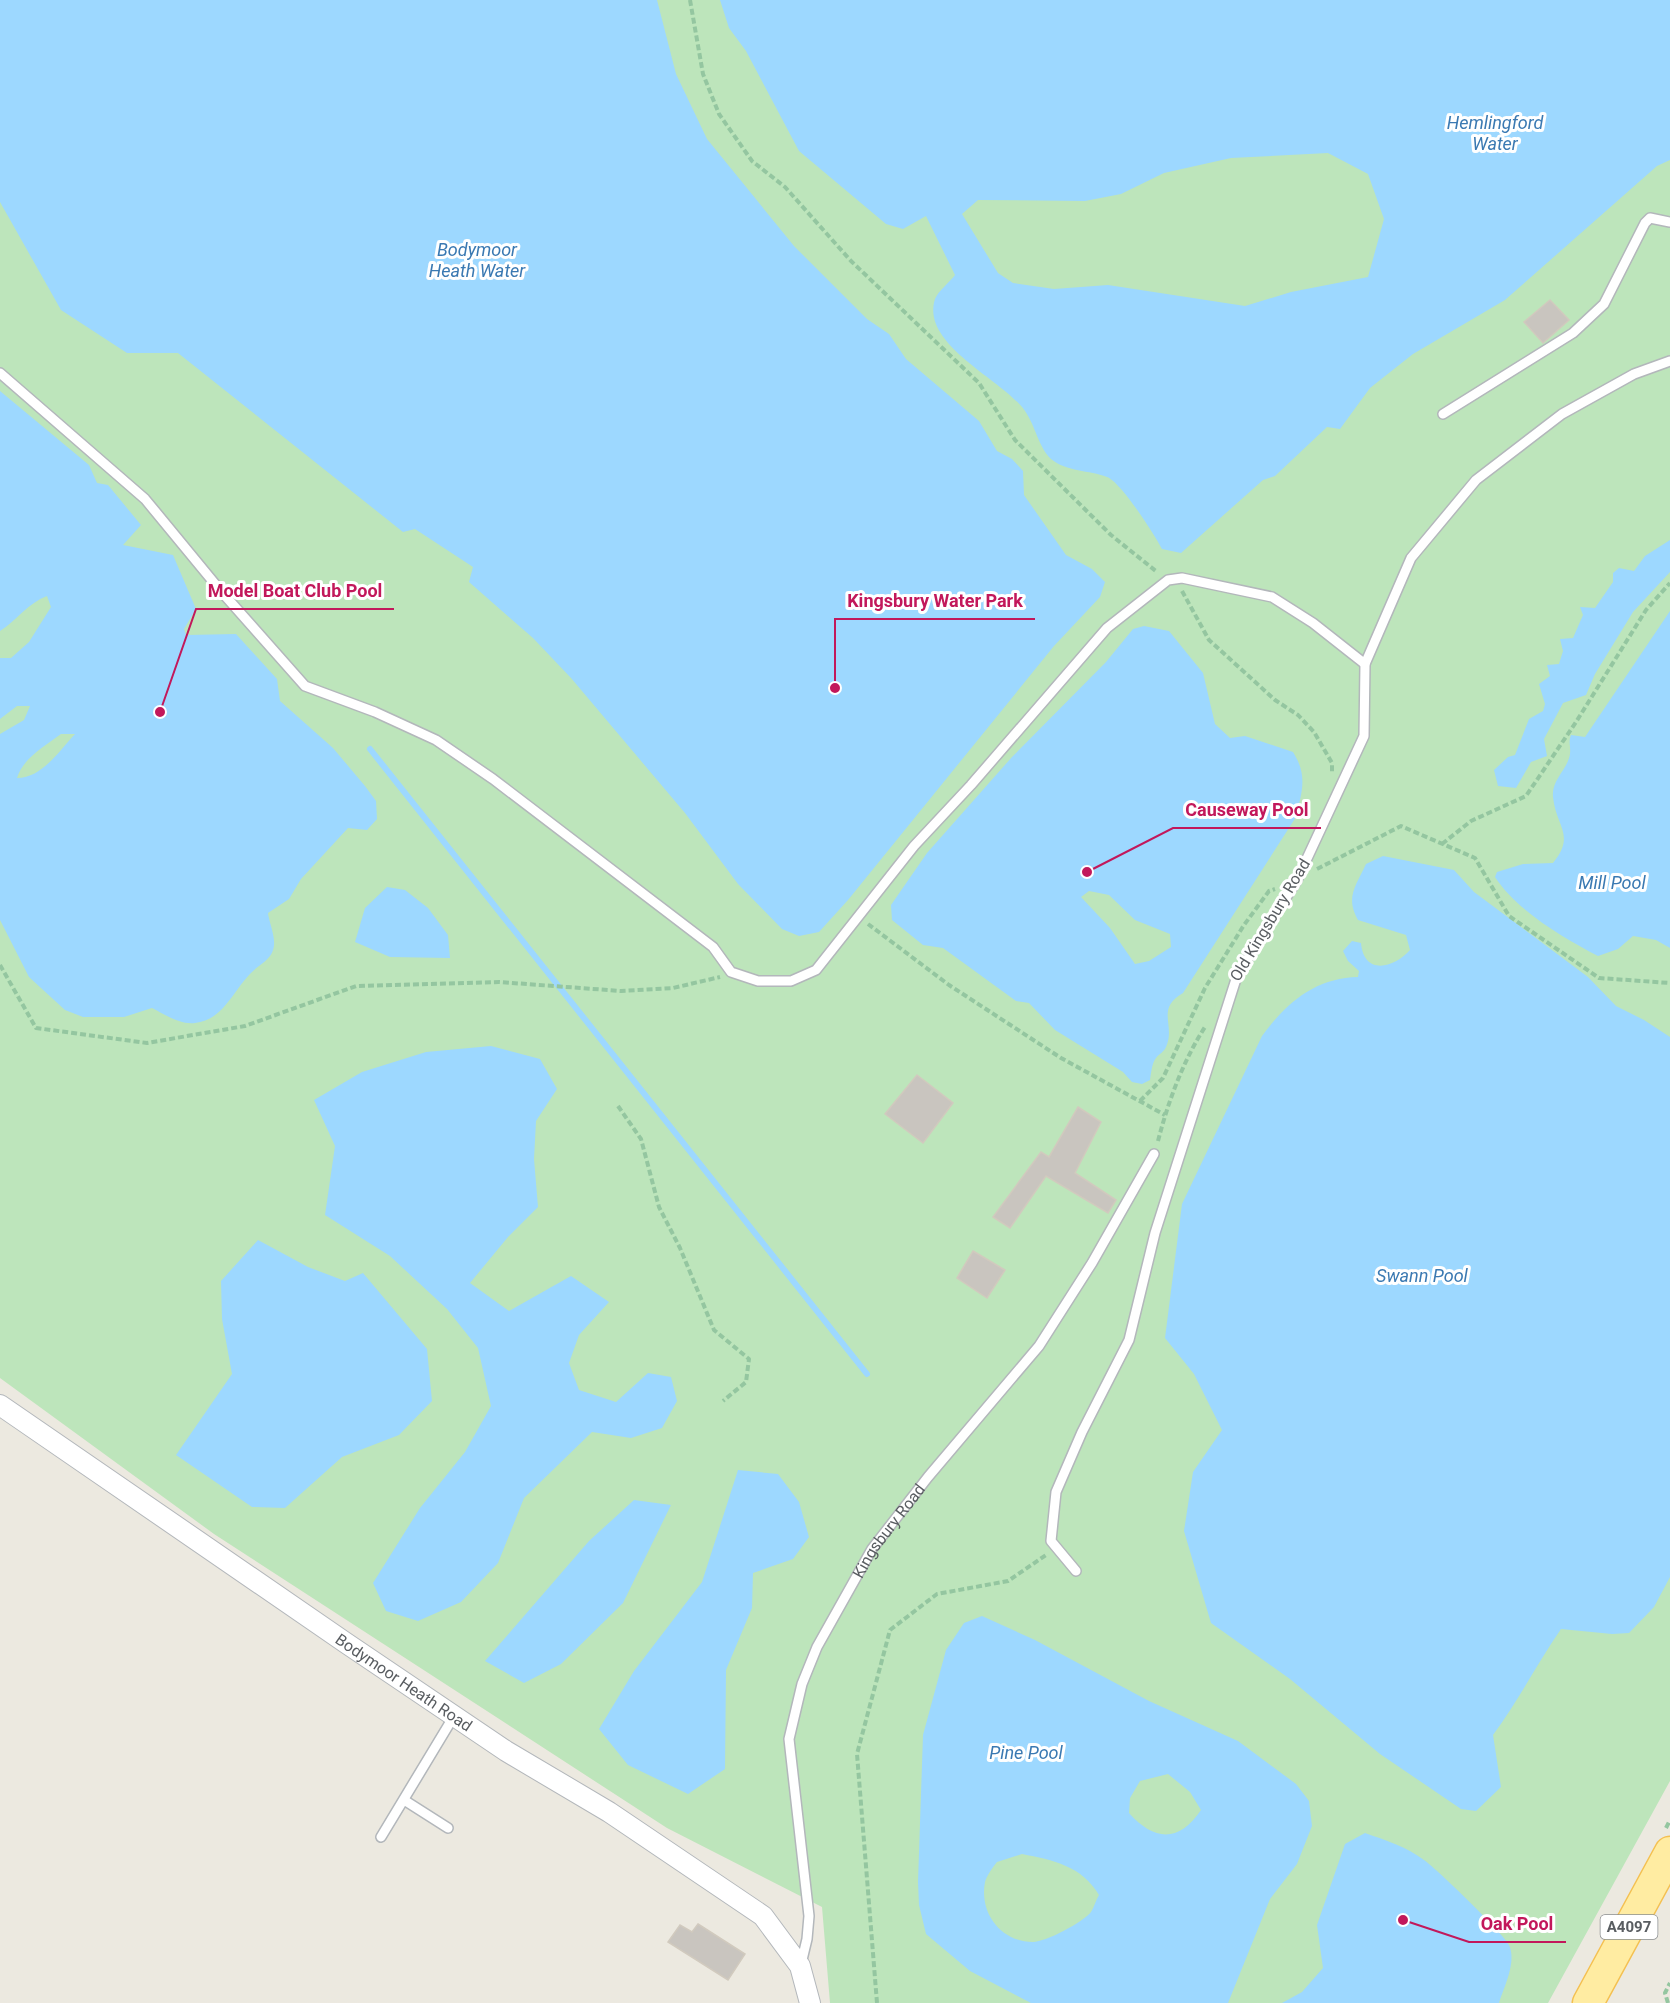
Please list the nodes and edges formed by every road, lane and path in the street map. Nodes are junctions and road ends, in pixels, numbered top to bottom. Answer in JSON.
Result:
{"nodes":[{"id":1,"x":690,"y":0,"type":"edge"},
{"id":2,"x":1670,"y":222,"type":"edge"},
{"id":3,"x":1670,"y":361,"type":"edge"},
{"id":4,"x":0,"y":373,"type":"edge"},
{"id":5,"x":1443,"y":414,"type":"dead end"},
{"id":6,"x":1168,"y":580,"type":"junction"},
{"id":7,"x":1670,"y":583,"type":"edge"},
{"id":8,"x":1365,"y":663,"type":"junction"},
{"id":9,"x":1330,"y":809,"type":"junction"},
{"id":10,"x":1442,"y":844,"type":"junction"},
{"id":11,"x":1297,"y":880,"type":"junction"},
{"id":12,"x":859,"y":917,"type":"junction"},
{"id":13,"x":0,"y":965,"type":"edge"},
{"id":14,"x":732,"y":972,"type":"junction"},
{"id":15,"x":1670,"y":984,"type":"edge"},
{"id":16,"x":1207,"y":1024,"type":"dead end"},
{"id":17,"x":1140,"y":1101,"type":"junction"},
{"id":18,"x":618,"y":1106,"type":"dead end"},
{"id":19,"x":1165,"y":1115,"type":"junction"},
{"id":20,"x":1154,"y":1154,"type":"joint"},
{"id":21,"x":723,"y":1401,"type":"dead end"},
{"id":22,"x":0,"y":1405,"type":"edge"},
{"id":23,"x":1057,"y":1548,"type":"junction"},
{"id":24,"x":1076,"y":1571,"type":"dead end"},
{"id":25,"x":454,"y":1716,"type":"junction"},
{"id":26,"x":404,"y":1800,"type":"junction"},
{"id":27,"x":448,"y":1828,"type":"dead end"},
{"id":28,"x":381,"y":1837,"type":"dead end"},
{"id":29,"x":1670,"y":1852,"type":"edge"},
{"id":30,"x":800,"y":1966,"type":"junction"},
{"id":31,"x":1670,"y":1983,"type":"edge"},
{"id":32,"x":810,"y":2003,"type":"edge"},
{"id":33,"x":877,"y":2003,"type":"edge"},
{"id":34,"x":1588,"y":2003,"type":"edge"},
{"id":35,"x":1668,"y":2003,"type":"edge"}],
"edges":[{"from":1,"to":6,"type":"path"},
{"from":2,"to":5,"type":"lane"},
{"from":3,"to":8,"type":"lane","name":"Old Kingsbury Road"},
{"from":4,"to":14,"type":"lane"},
{"from":6,"to":8,"type":"lane"},
{"from":6,"to":9,"type":"path"},
{"from":6,"to":12,"type":"lane"},
{"from":7,"to":10,"type":"path"},
{"from":8,"to":9,"type":"lane","name":"Old Kingsbury Road"},
{"from":9,"to":11,"type":"lane","name":"Old Kingsbury Road"},
{"from":10,"to":11,"type":"path"},
{"from":10,"to":15,"type":"path"},
{"from":11,"to":17,"type":"path"},
{"from":11,"to":23,"type":"lane","name":"Old Kingsbury Road"},
{"from":12,"to":14,"type":"lane"},
{"from":12,"to":17,"type":"path"},
{"from":13,"to":14,"type":"path"},
{"from":16,"to":19,"type":"path"},
{"from":17,"to":19,"type":"path"},
{"from":18,"to":21,"type":"path"},
{"from":19,"to":20,"type":"path"},
{"from":20,"to":30,"type":"lane","name":"Kingsbury Road"},
{"from":22,"to":25,"type":"street","name":"Bodymoor Heath Road"},
{"from":23,"to":24,"type":"lane"},
{"from":23,"to":33,"type":"path"},
{"from":25,"to":26,"type":"lane"},
{"from":25,"to":30,"type":"street","name":"Bodymoor Heath Road"},
{"from":26,"to":27,"type":"lane"},
{"from":26,"to":28,"type":"lane"},
{"from":29,"to":34,"type":"main road","number":"A4097"},
{"from":30,"to":32,"type":"street"},
{"from":31,"to":35,"type":"path"}]}
